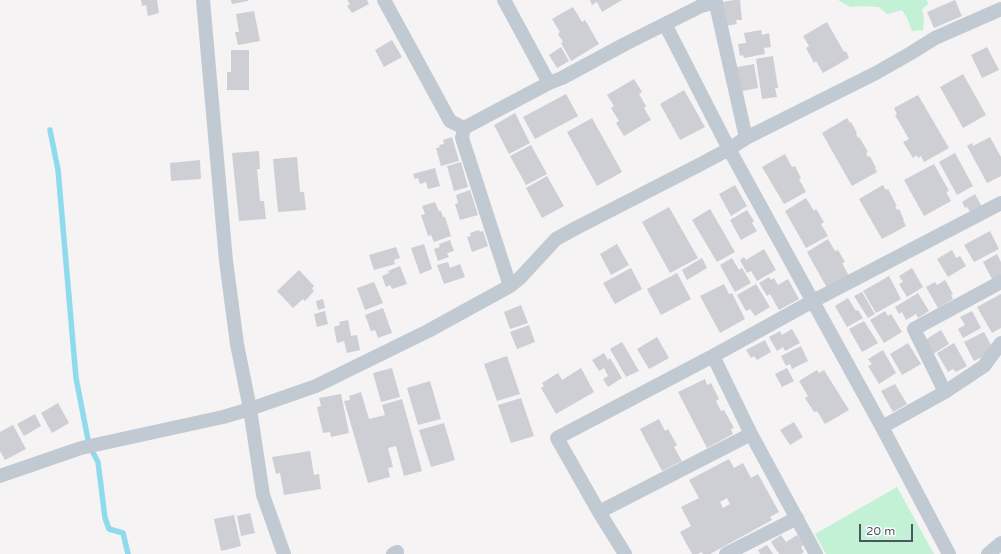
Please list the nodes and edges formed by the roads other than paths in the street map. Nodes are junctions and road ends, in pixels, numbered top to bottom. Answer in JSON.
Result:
{"nodes":[{"id":1,"x":203,"y":0,"type":"edge"},
{"id":2,"x":384,"y":0,"type":"edge"},
{"id":3,"x":504,"y":0,"type":"edge"},
{"id":4,"x":716,"y":1,"type":"edge"},
{"id":5,"x":1001,"y":9,"type":"edge"},
{"id":6,"x":665,"y":24,"type":"junction"},
{"id":7,"x":549,"y":83,"type":"junction"},
{"id":8,"x":464,"y":128,"type":"junction"},
{"id":9,"x":746,"y":138,"type":"junction"},
{"id":10,"x":729,"y":149,"type":"junction"},
{"id":11,"x":1001,"y":203,"type":"edge"},
{"id":12,"x":1001,"y":282,"type":"edge"},
{"id":13,"x":510,"y":286,"type":"junction"},
{"id":14,"x":813,"y":301,"type":"junction"},
{"id":15,"x":1001,"y":343,"type":"edge"},
{"id":16,"x":713,"y":356,"type":"junction"},
{"id":17,"x":945,"y":392,"type":"junction"},
{"id":18,"x":250,"y":409,"type":"junction"},
{"id":19,"x":882,"y":427,"type":"junction"},
{"id":20,"x":751,"y":434,"type":"junction"},
{"id":21,"x":0,"y":476,"type":"edge"},
{"id":22,"x":600,"y":512,"type":"junction"},
{"id":23,"x":797,"y":518,"type":"junction"},
{"id":24,"x":1001,"y":543,"type":"edge"},
{"id":25,"x":728,"y":553,"type":"edge"},
{"id":26,"x":284,"y":554,"type":"edge"},
{"id":27,"x":625,"y":554,"type":"edge"},
{"id":28,"x":816,"y":554,"type":"edge"},
{"id":29,"x":949,"y":554,"type":"edge"},
{"id":30,"x":988,"y":554,"type":"edge"}],
"edges":[{"from":1,"to":18,"type":"street"},
{"from":2,"to":8,"type":"street"},
{"from":3,"to":7,"type":"street"},
{"from":4,"to":6,"type":"street"},
{"from":4,"to":9,"type":"street"},
{"from":5,"to":9,"type":"street"},
{"from":6,"to":7,"type":"street"},
{"from":6,"to":10,"type":"street"},
{"from":7,"to":8,"type":"street"},
{"from":8,"to":13,"type":"street"},
{"from":9,"to":10,"type":"street"},
{"from":10,"to":13,"type":"street"},
{"from":10,"to":14,"type":"street"},
{"from":11,"to":14,"type":"street"},
{"from":12,"to":17,"type":"street"},
{"from":13,"to":18,"type":"street"},
{"from":14,"to":16,"type":"street"},
{"from":14,"to":19,"type":"street"},
{"from":15,"to":17,"type":"street"},
{"from":16,"to":20,"type":"street"},
{"from":16,"to":22,"type":"street"},
{"from":17,"to":19,"type":"street"},
{"from":18,"to":21,"type":"street"},
{"from":18,"to":26,"type":"street"},
{"from":19,"to":29,"type":"street"},
{"from":20,"to":22,"type":"street"},
{"from":20,"to":23,"type":"street"},
{"from":22,"to":27,"type":"street"},
{"from":23,"to":25,"type":"street"},
{"from":23,"to":28,"type":"street"},
{"from":24,"to":30,"type":"street"}]}
